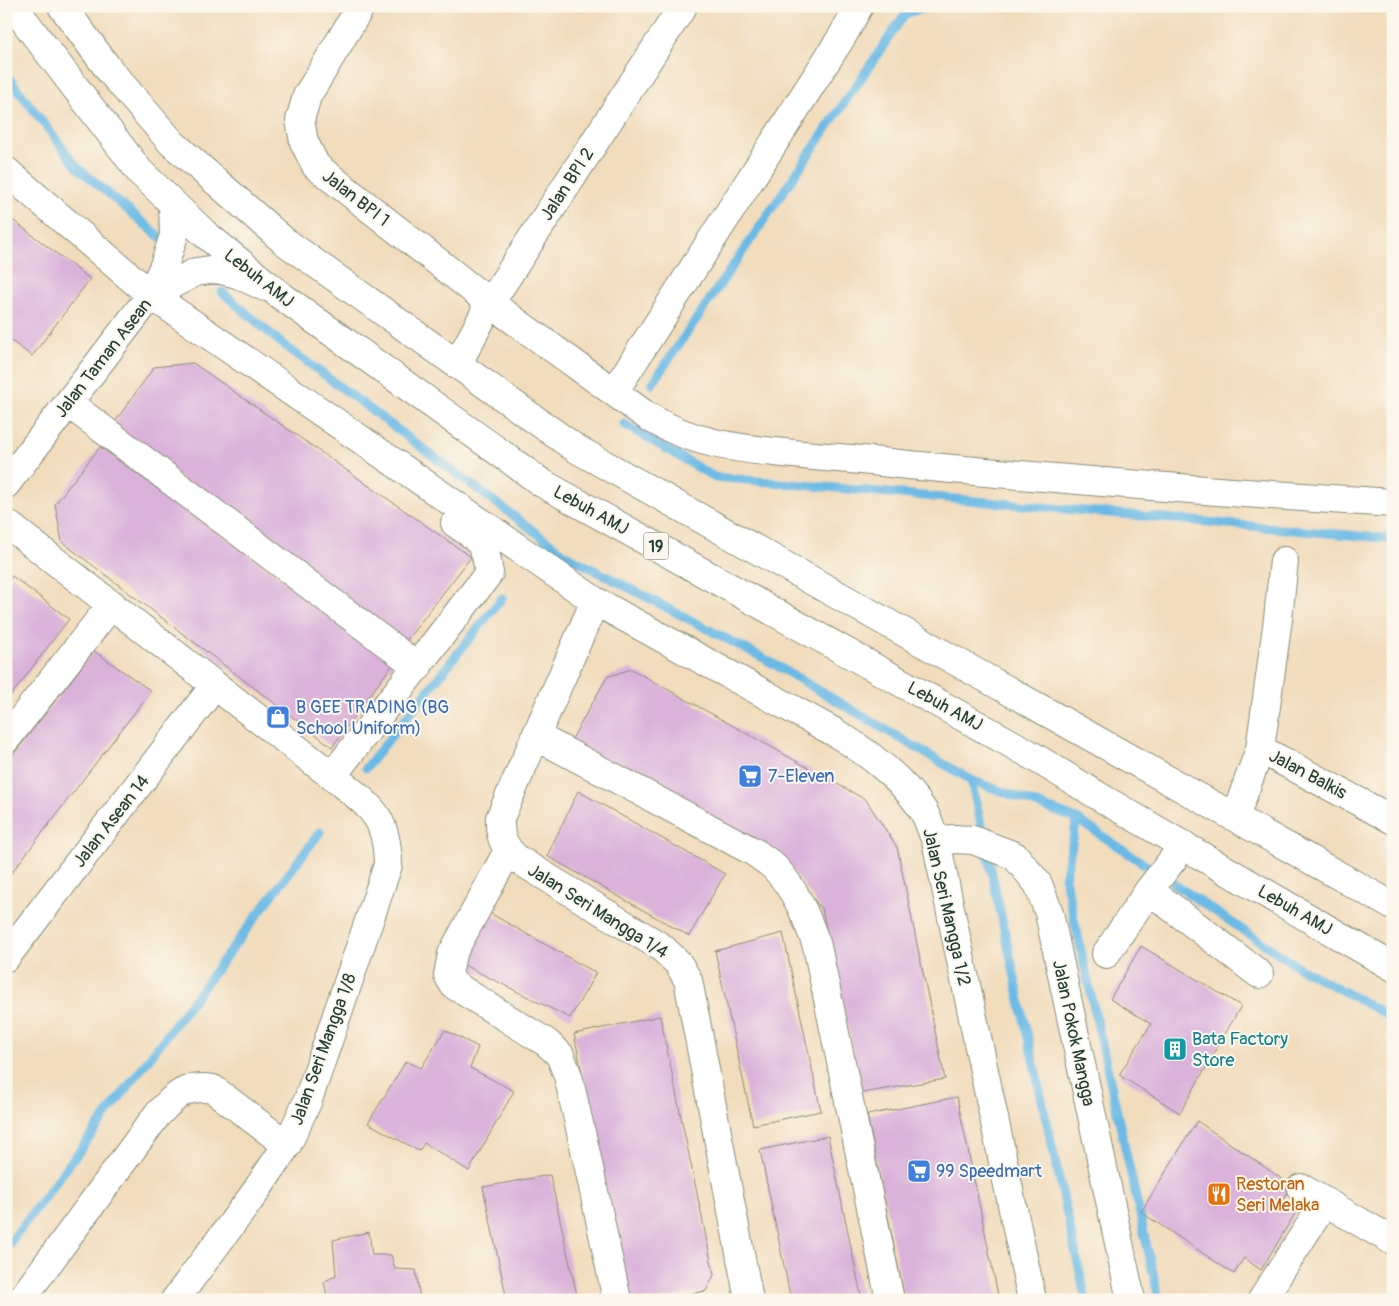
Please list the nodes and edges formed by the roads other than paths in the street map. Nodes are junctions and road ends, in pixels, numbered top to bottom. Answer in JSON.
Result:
{"nodes":[{"id":1,"x":13,"y":6,"type":"edge"},
{"id":2,"x":62,"y":6,"type":"edge"},
{"id":3,"x":361,"y":6,"type":"edge"},
{"id":4,"x":683,"y":6,"type":"edge"},
{"id":5,"x":859,"y":6,"type":"edge"},
{"id":6,"x":6,"y":171,"type":"edge"},
{"id":7,"x":174,"y":204,"type":"junction"},
{"id":8,"x":280,"y":295,"type":"junction"},
{"id":9,"x":145,"y":302,"type":"junction"},
{"id":10,"x":490,"y":303,"type":"junction"},
{"id":11,"x":457,"y":365,"type":"junction"},
{"id":12,"x":614,"y":392,"type":"junction"},
{"id":13,"x":68,"y":403,"type":"junction"},
{"id":14,"x":6,"y":484,"type":"edge"},
{"id":15,"x":1393,"y":503,"type":"edge"},
{"id":16,"x":6,"y":523,"type":"edge"},
{"id":17,"x":1284,"y":561,"type":"dead end"},
{"id":18,"x":595,"y":601,"type":"junction"},
{"id":19,"x":112,"y":604,"type":"junction"},
{"id":20,"x":418,"y":667,"type":"junction"},
{"id":21,"x":215,"y":685,"type":"junction"},
{"id":22,"x":536,"y":736,"type":"junction"},
{"id":23,"x":6,"y":739,"type":"edge"},
{"id":24,"x":1260,"y":749,"type":"junction"},
{"id":25,"x":332,"y":776,"type":"junction"},
{"id":26,"x":1234,"y":817,"type":"junction"},
{"id":27,"x":1393,"y":820,"type":"edge"},
{"id":28,"x":936,"y":841,"type":"junction"},
{"id":29,"x":1184,"y":846,"type":"junction"},
{"id":30,"x":508,"y":851,"type":"junction"},
{"id":31,"x":1149,"y":890,"type":"junction"},
{"id":32,"x":1393,"y":906,"type":"edge"},
{"id":33,"x":1106,"y":954,"type":"dead end"},
{"id":34,"x":6,"y":957,"type":"edge"},
{"id":35,"x":1393,"y":967,"type":"edge"},
{"id":36,"x":1259,"y":974,"type":"dead end"},
{"id":37,"x":287,"y":1144,"type":"junction"},
{"id":38,"x":1301,"y":1188,"type":"dead end"},
{"id":39,"x":1325,"y":1202,"type":"junction"},
{"id":40,"x":1393,"y":1241,"type":"edge"},
{"id":41,"x":21,"y":1300,"type":"edge"},
{"id":42,"x":175,"y":1300,"type":"edge"},
{"id":43,"x":617,"y":1300,"type":"edge"},
{"id":44,"x":749,"y":1300,"type":"edge"},
{"id":45,"x":890,"y":1300,"type":"edge"},
{"id":46,"x":1032,"y":1300,"type":"edge"},
{"id":47,"x":1131,"y":1300,"type":"edge"},
{"id":48,"x":1262,"y":1300,"type":"edge"}],
"edges":[{"from":1,"to":7,"type":"main road","name":"Lebuh AMJ","number":"19"},
{"from":2,"to":11,"type":"main road"},
{"from":3,"to":10,"type":"main road","name":"Jalan BPI 1"},
{"from":4,"to":10,"type":"main road","name":"Jalan BPI 2"},
{"from":5,"to":12,"type":"main road"},
{"from":6,"to":9,"type":"main road"},
{"from":7,"to":8,"type":"main road","name":"Lebuh AMJ","number":"19"},
{"from":7,"to":9,"type":"main road"},
{"from":8,"to":9,"type":"main road","name":"Jalan Taman Asean"},
{"from":8,"to":29,"type":"main road","name":"Lebuh AMJ","number":"19"},
{"from":9,"to":13,"type":"main road","name":"Jalan Taman Asean"},
{"from":9,"to":18,"type":"main road","name":"Jalan Seri Mangga 1/2"},
{"from":9,"to":20,"type":"main road"},
{"from":10,"to":11,"type":"main road","name":"Jalan BPI 2"},
{"from":10,"to":12,"type":"main road","name":"Jalan BPI 1"},
{"from":11,"to":26,"type":"main road"},
{"from":12,"to":15,"type":"main road","name":"Jalan BPI 1"},
{"from":13,"to":14,"type":"main road","name":"Jalan Taman Asean"},
{"from":13,"to":20,"type":"main road"},
{"from":16,"to":19,"type":"main road","name":"Jalan Seri Mangga 1/8"},
{"from":17,"to":24,"type":"main road"},
{"from":18,"to":22,"type":"main road"},
{"from":18,"to":28,"type":"main road","name":"Jalan Seri Mangga 1/2"},
{"from":19,"to":21,"type":"main road","name":"Jalan Seri Mangga 1/8"},
{"from":19,"to":23,"type":"main road"},
{"from":20,"to":25,"type":"main road"},
{"from":21,"to":25,"type":"main road","name":"Jalan Seri Mangga 1/8"},
{"from":21,"to":34,"type":"main road","name":"Jalan Asean 14"},
{"from":22,"to":30,"type":"main road"},
{"from":22,"to":45,"type":"main road"},
{"from":24,"to":26,"type":"main road","name":"Jalan Balkis"},
{"from":24,"to":27,"type":"main road","name":"Jalan Balkis"},
{"from":25,"to":37,"type":"main road","name":"Jalan Seri Mangga 1/8"},
{"from":26,"to":32,"type":"main road"},
{"from":28,"to":46,"type":"main road","name":"Jalan Seri Mangga 1/2"},
{"from":28,"to":47,"type":"main road","name":"Jalan Pokok Mangga"},
{"from":29,"to":31,"type":"main road"},
{"from":29,"to":35,"type":"main road","name":"Lebuh AMJ","number":"19"},
{"from":30,"to":43,"type":"main road"},
{"from":30,"to":44,"type":"main road","name":"Jalan Seri Mangga 1/4"},
{"from":31,"to":33,"type":"main road"},
{"from":31,"to":36,"type":"main road"},
{"from":37,"to":41,"type":"main road"},
{"from":37,"to":42,"type":"main road","name":"Jalan Seri Mangga 1/8"},
{"from":38,"to":39,"type":"main road"},
{"from":39,"to":40,"type":"main road"},
{"from":39,"to":48,"type":"main road"}]}
